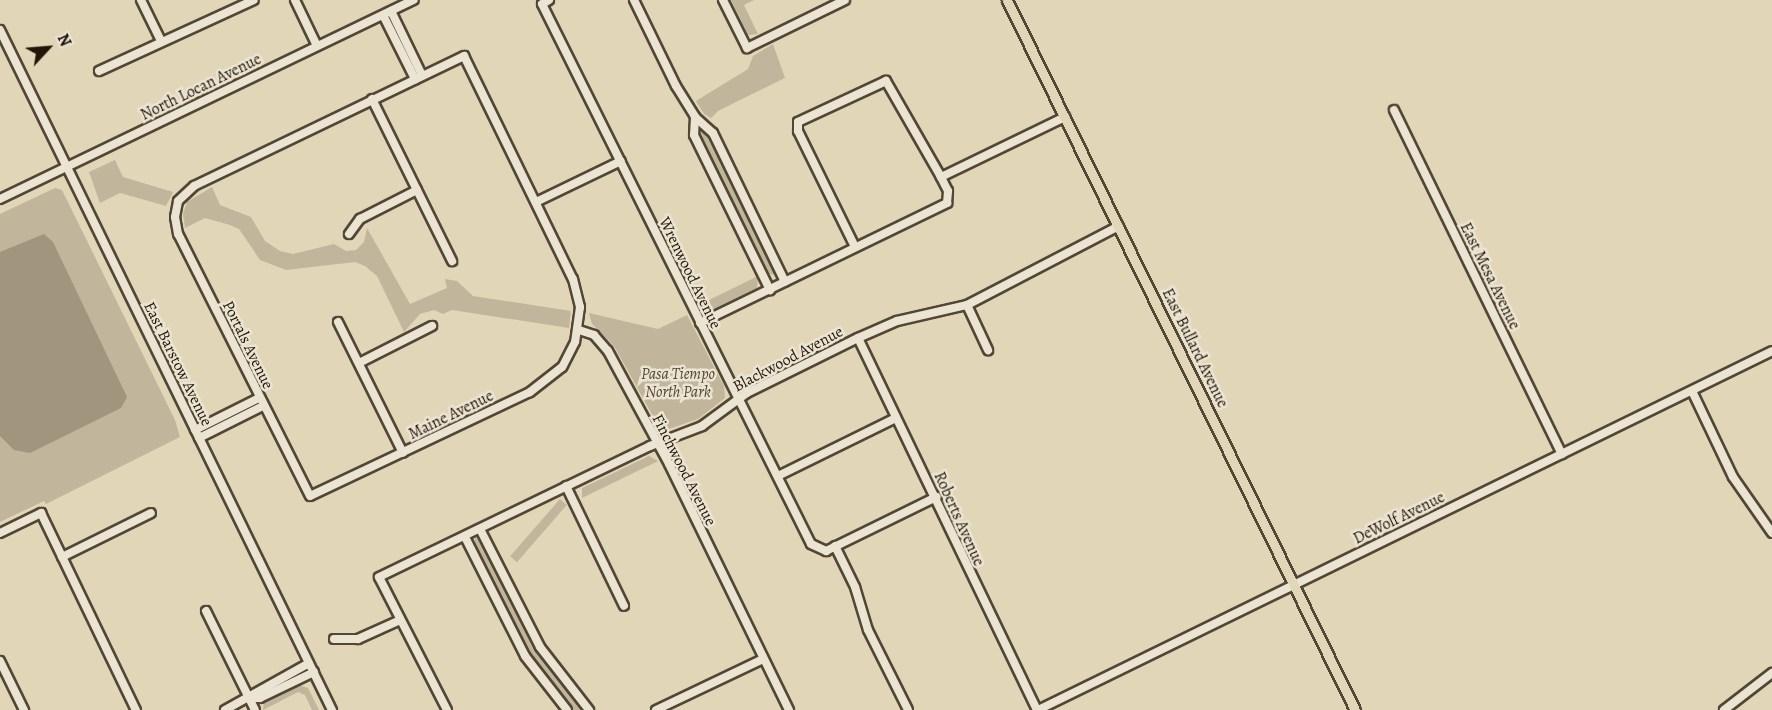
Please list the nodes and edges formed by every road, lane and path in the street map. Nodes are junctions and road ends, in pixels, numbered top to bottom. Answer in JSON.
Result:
{"nodes":[{"id":1,"x":141,"y":0,"type":"edge"},
{"id":2,"x":254,"y":0,"type":"edge"},
{"id":3,"x":295,"y":0,"type":"edge"},
{"id":4,"x":414,"y":0,"type":"edge"},
{"id":5,"x":634,"y":0,"type":"edge"},
{"id":6,"x":723,"y":0,"type":"edge"},
{"id":7,"x":845,"y":0,"type":"edge"},
{"id":8,"x":1007,"y":0,"type":"edge"},
{"id":9,"x":241,"y":2,"type":"edge"},
{"id":10,"x":546,"y":2,"type":"edge"},
{"id":11,"x":387,"y":13,"type":"junction"},
{"id":12,"x":0,"y":30,"type":"edge"},
{"id":13,"x":161,"y":41,"type":"junction"},
{"id":14,"x":317,"y":46,"type":"junction"},
{"id":15,"x":99,"y":71,"type":"dead end"},
{"id":16,"x":418,"y":77,"type":"junction"},
{"id":17,"x":372,"y":99,"type":"junction"},
{"id":18,"x":1394,"y":110,"type":"dead end"},
{"id":19,"x":695,"y":117,"type":"junction"},
{"id":20,"x":1065,"y":117,"type":"junction"},
{"id":21,"x":621,"y":162,"type":"junction"},
{"id":22,"x":66,"y":167,"type":"junction"},
{"id":23,"x":941,"y":177,"type":"junction"},
{"id":24,"x":417,"y":190,"type":"junction"},
{"id":25,"x":0,"y":199,"type":"edge"},
{"id":26,"x":536,"y":202,"type":"junction"},
{"id":27,"x":1119,"y":226,"type":"junction"},
{"id":28,"x":349,"y":234,"type":"dead end"},
{"id":29,"x":855,"y":247,"type":"junction"},
{"id":30,"x":452,"y":261,"type":"dead end"},
{"id":31,"x":785,"y":282,"type":"junction"},
{"id":32,"x":770,"y":290,"type":"junction"},
{"id":33,"x":967,"y":305,"type":"junction"},
{"id":34,"x":338,"y":322,"type":"dead end"},
{"id":35,"x":700,"y":324,"type":"junction"},
{"id":36,"x":432,"y":326,"type":"dead end"},
{"id":37,"x":579,"y":330,"type":"junction"},
{"id":38,"x":858,"y":338,"type":"junction"},
{"id":39,"x":988,"y":350,"type":"dead end"},
{"id":40,"x":1772,"y":351,"type":"edge"},
{"id":41,"x":359,"y":363,"type":"junction"},
{"id":42,"x":1692,"y":391,"type":"junction"},
{"id":43,"x":740,"y":397,"type":"junction"},
{"id":44,"x":259,"y":398,"type":"junction"},
{"id":45,"x":263,"y":406,"type":"junction"},
{"id":46,"x":896,"y":418,"type":"junction"},
{"id":47,"x":195,"y":430,"type":"junction"},
{"id":48,"x":199,"y":438,"type":"junction"},
{"id":49,"x":658,"y":443,"type":"junction"},
{"id":50,"x":403,"y":453,"type":"junction"},
{"id":51,"x":1562,"y":454,"type":"junction"},
{"id":52,"x":778,"y":476,"type":"junction"},
{"id":53,"x":566,"y":486,"type":"junction"},
{"id":54,"x":310,"y":496,"type":"joint"},
{"id":55,"x":936,"y":497,"type":"junction"},
{"id":56,"x":151,"y":513,"type":"dead end"},
{"id":57,"x":480,"y":529,"type":"junction"},
{"id":58,"x":0,"y":533,"type":"edge"},
{"id":59,"x":1772,"y":533,"type":"edge"},
{"id":60,"x":465,"y":537,"type":"junction"},
{"id":61,"x":835,"y":546,"type":"junction"},
{"id":62,"x":62,"y":557,"type":"junction"},
{"id":63,"x":1294,"y":585,"type":"junction"},
{"id":64,"x":624,"y":606,"type":"dead end"},
{"id":65,"x":206,"y":611,"type":"dead end"},
{"id":66,"x":400,"y":620,"type":"junction"},
{"id":67,"x":334,"y":639,"type":"dead end"},
{"id":68,"x":763,"y":659,"type":"junction"},
{"id":69,"x":0,"y":661,"type":"edge"},
{"id":70,"x":309,"y":663,"type":"junction"},
{"id":71,"x":314,"y":672,"type":"junction"},
{"id":72,"x":1772,"y":673,"type":"edge"},
{"id":73,"x":249,"y":698,"type":"junction"},
{"id":74,"x":579,"y":699,"type":"junction"},
{"id":75,"x":24,"y":710,"type":"edge"},
{"id":76,"x":136,"y":710,"type":"edge"},
{"id":77,"x":225,"y":710,"type":"edge"},
{"id":78,"x":255,"y":710,"type":"edge"},
{"id":79,"x":332,"y":710,"type":"edge"},
{"id":80,"x":447,"y":710,"type":"edge"},
{"id":81,"x":567,"y":710,"type":"edge"},
{"id":82,"x":589,"y":710,"type":"edge"},
{"id":83,"x":656,"y":710,"type":"edge"},
{"id":84,"x":789,"y":710,"type":"edge"},
{"id":85,"x":908,"y":710,"type":"edge"},
{"id":86,"x":1038,"y":710,"type":"edge"},
{"id":87,"x":1355,"y":710,"type":"edge"},
{"id":88,"x":1724,"y":710,"type":"edge"}],
"edges":[{"from":1,"to":13,"type":"street"},
{"from":2,"to":9,"type":"street"},
{"from":3,"to":14,"type":"street"},
{"from":4,"to":11,"type":"street","name":"North Locan Avenue"},
{"from":5,"to":19,"type":"street"},
{"from":6,"to":7,"type":"street"},
{"from":8,"to":20,"type":"main road","name":"East Bullard Avenue"},
{"from":9,"to":13,"type":"street"},
{"from":10,"to":21,"type":"street","name":"Wrenwood Avenue"},
{"from":11,"to":14,"type":"street","name":"North Locan Avenue"},
{"from":11,"to":16,"type":"street"},
{"from":12,"to":22,"type":"street","name":"East Barstow Avenue"},
{"from":13,"to":15,"type":"street"},
{"from":14,"to":22,"type":"street","name":"North Locan Avenue"},
{"from":16,"to":17,"type":"street"},
{"from":16,"to":26,"type":"street"},
{"from":17,"to":24,"type":"street"},
{"from":17,"to":44,"type":"street","name":"Portals Avenue"},
{"from":18,"to":51,"type":"street","name":"East Mesa Avenue"},
{"from":19,"to":31,"type":"street"},
{"from":19,"to":32,"type":"street"},
{"from":20,"to":23,"type":"street"},
{"from":20,"to":27,"type":"main road","name":"East Bullard Avenue"},
{"from":21,"to":26,"type":"street"},
{"from":21,"to":35,"type":"street","name":"Wrenwood Avenue"},
{"from":22,"to":25,"type":"street","name":"North Locan Avenue"},
{"from":22,"to":47,"type":"street","name":"East Barstow Avenue"},
{"from":23,"to":29,"type":"street"},
{"from":23,"to":29,"type":"street"},
{"from":24,"to":28,"type":"street"},
{"from":24,"to":30,"type":"street"},
{"from":26,"to":37,"type":"street"},
{"from":27,"to":33,"type":"street","name":"Blackwood Avenue"},
{"from":27,"to":63,"type":"main road","name":"East Bullard Avenue"},
{"from":29,"to":31,"type":"street"},
{"from":31,"to":32,"type":"street"},
{"from":32,"to":35,"type":"street"},
{"from":33,"to":38,"type":"street","name":"Blackwood Avenue"},
{"from":33,"to":39,"type":"street"},
{"from":34,"to":41,"type":"street"},
{"from":35,"to":43,"type":"street","name":"Wrenwood Avenue"},
{"from":36,"to":41,"type":"street"},
{"from":37,"to":49,"type":"street","name":"Finchwood Avenue"},
{"from":37,"to":50,"type":"street","name":"Maine Avenue"},
{"from":38,"to":43,"type":"street","name":"Blackwood Avenue"},
{"from":38,"to":46,"type":"street","name":"Roberts Avenue"},
{"from":40,"to":42,"type":"street","name":"DeWolf Avenue"},
{"from":41,"to":50,"type":"street"},
{"from":42,"to":51,"type":"street","name":"DeWolf Avenue"},
{"from":42,"to":59,"type":"street"},
{"from":43,"to":49,"type":"street","name":"Blackwood Avenue"},
{"from":43,"to":52,"type":"street","name":"Wrenwood Avenue"},
{"from":44,"to":45,"type":"street","name":"Portals Avenue"},
{"from":44,"to":47,"type":"street"},
{"from":45,"to":48,"type":"street"},
{"from":45,"to":54,"type":"street","name":"Portals Avenue"},
{"from":46,"to":52,"type":"street"},
{"from":46,"to":55,"type":"street","name":"Roberts Avenue"},
{"from":47,"to":48,"type":"street","name":"East Barstow Avenue"},
{"from":48,"to":70,"type":"street","name":"East Barstow Avenue"},
{"from":49,"to":53,"type":"street","name":"Blackwood Avenue"},
{"from":49,"to":68,"type":"street","name":"Finchwood Avenue"},
{"from":50,"to":54,"type":"street","name":"Maine Avenue"},
{"from":51,"to":63,"type":"street","name":"DeWolf Avenue"},
{"from":52,"to":61,"type":"street","name":"Wrenwood Avenue"},
{"from":53,"to":57,"type":"street","name":"Blackwood Avenue"},
{"from":53,"to":64,"type":"street"},
{"from":55,"to":61,"type":"street"},
{"from":55,"to":86,"type":"street","name":"Roberts Avenue"},
{"from":56,"to":62,"type":"street"},
{"from":57,"to":60,"type":"street","name":"Blackwood Avenue"},
{"from":57,"to":74,"type":"street"},
{"from":58,"to":62,"type":"street"},
{"from":60,"to":66,"type":"street","name":"Blackwood Avenue"},
{"from":60,"to":81,"type":"street"},
{"from":61,"to":85,"type":"street"},
{"from":62,"to":76,"type":"street"},
{"from":63,"to":86,"type":"street","name":"DeWolf Avenue"},
{"from":63,"to":87,"type":"main road","name":"East Bullard Avenue"},
{"from":65,"to":73,"type":"street"},
{"from":66,"to":67,"type":"street"},
{"from":66,"to":80,"type":"street"},
{"from":68,"to":83,"type":"street"},
{"from":68,"to":84,"type":"street","name":"Finchwood Avenue"},
{"from":69,"to":75,"type":"street"},
{"from":70,"to":71,"type":"street","name":"East Barstow Avenue"},
{"from":70,"to":73,"type":"street"},
{"from":71,"to":73,"type":"street"},
{"from":71,"to":79,"type":"street","name":"East Barstow Avenue"},
{"from":72,"to":88,"type":"street"},
{"from":73,"to":77,"type":"street"},
{"from":73,"to":78,"type":"street"},
{"from":74,"to":81,"type":"street"},
{"from":74,"to":82,"type":"street"}]}
